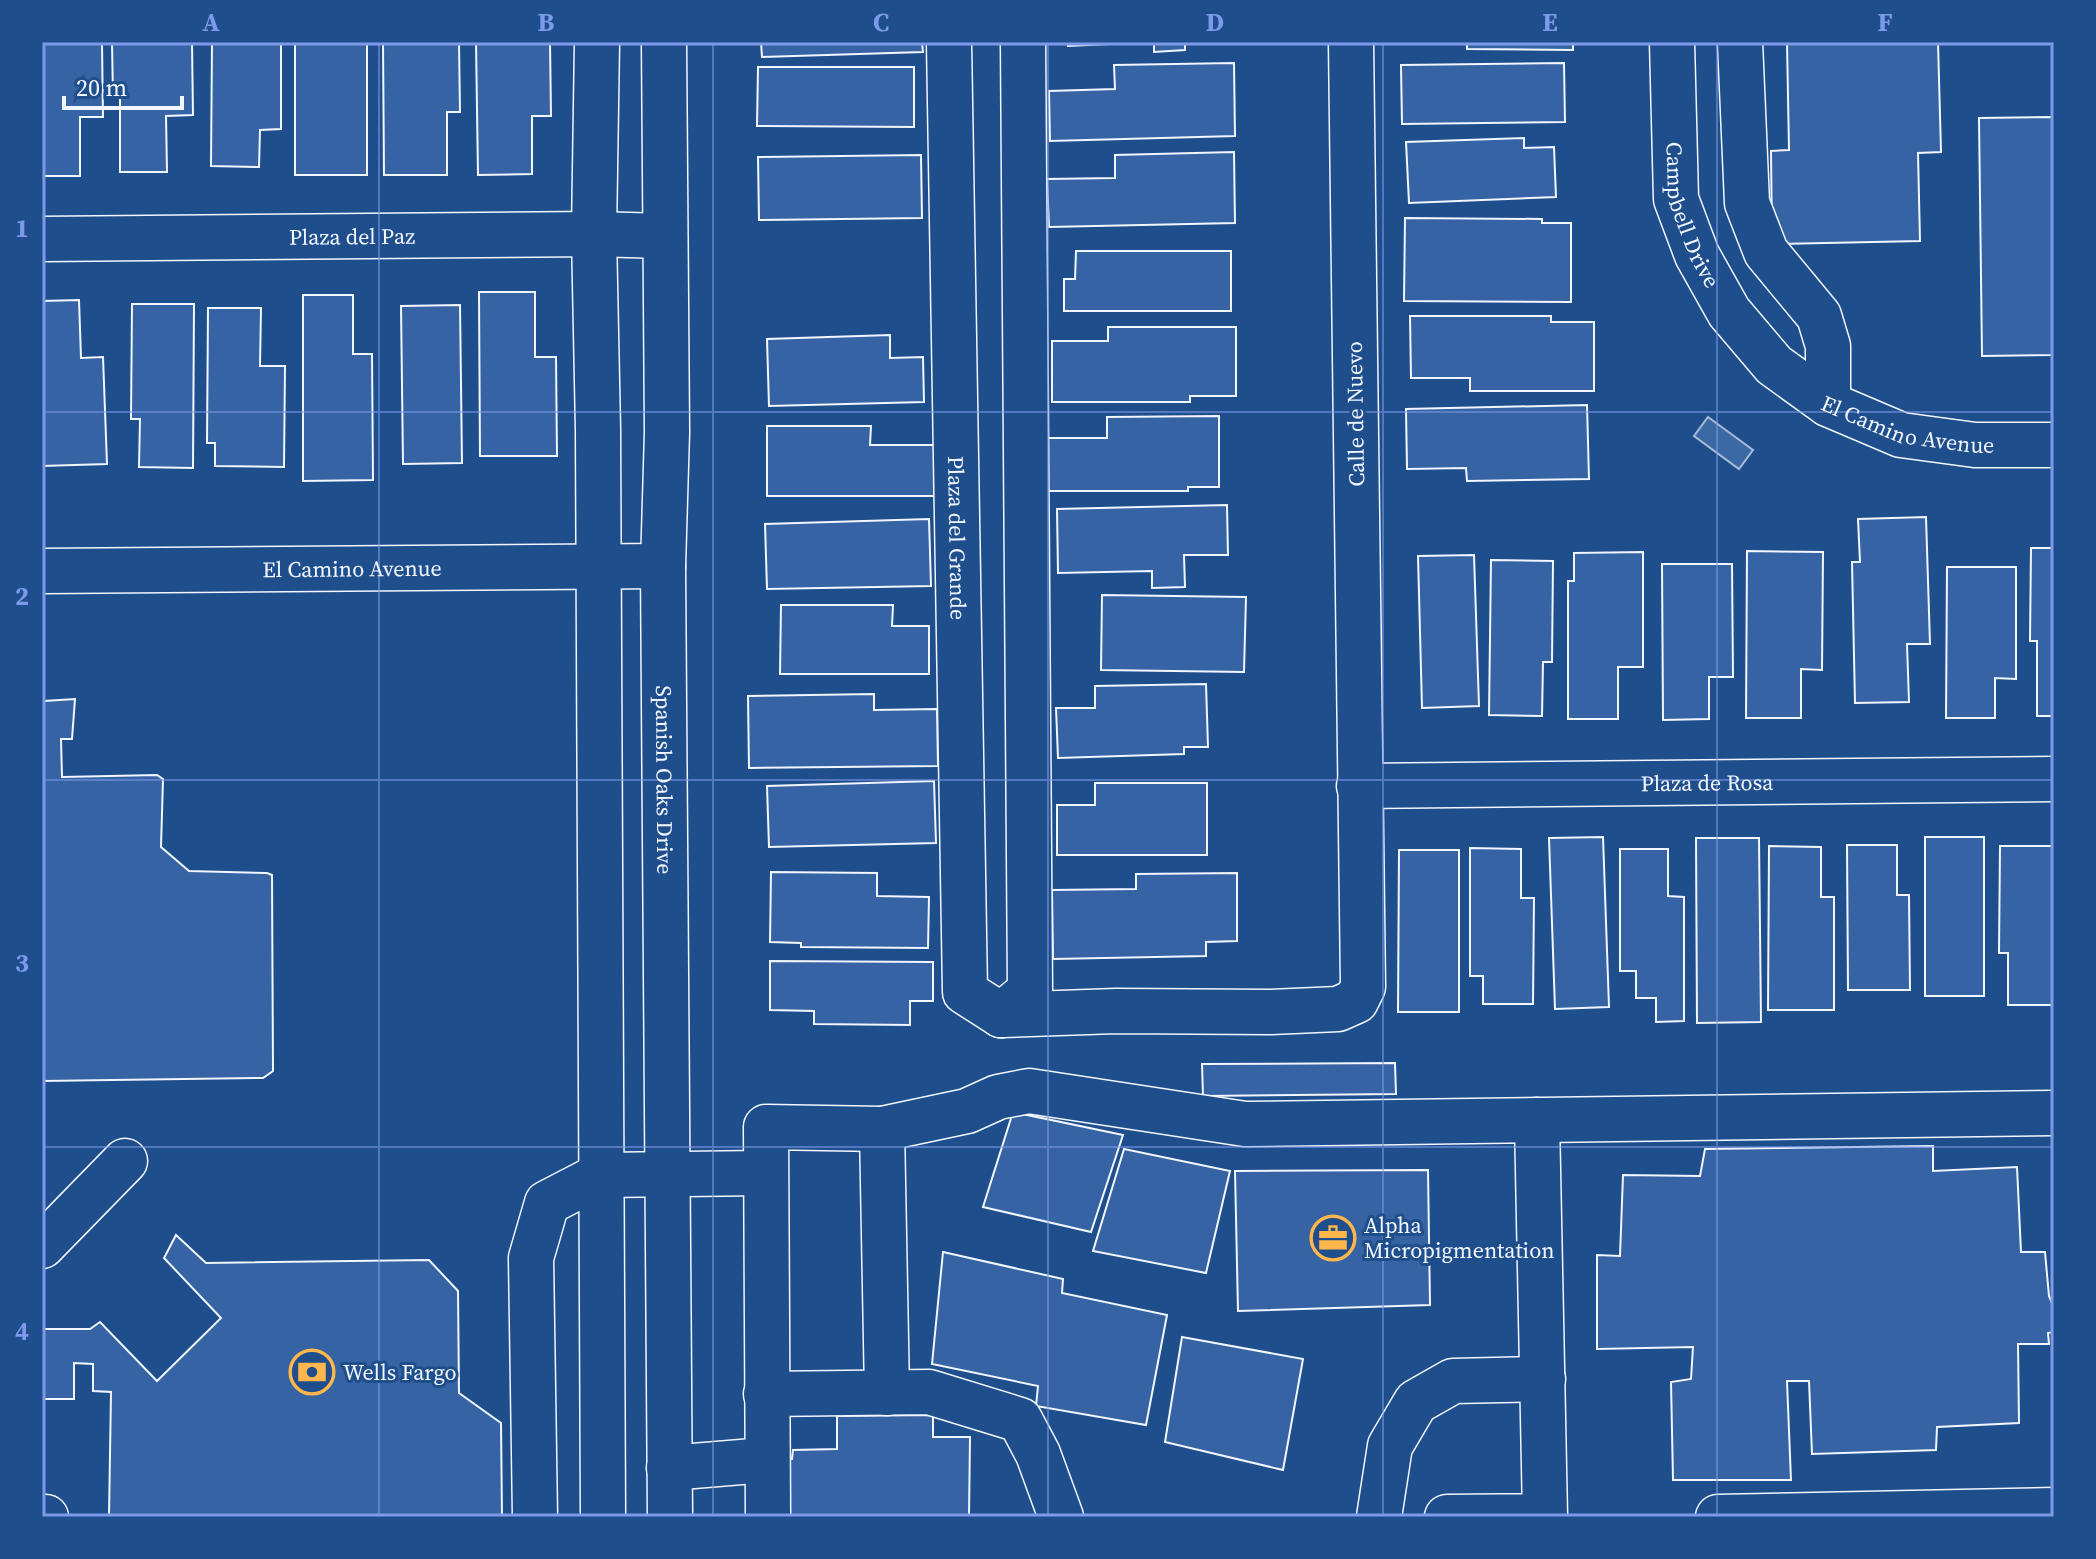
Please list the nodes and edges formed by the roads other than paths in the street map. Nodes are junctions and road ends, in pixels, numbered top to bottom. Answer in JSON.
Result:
{"nodes":[{"id":1,"x":597,"y":42,"type":"edge"},
{"id":2,"x":664,"y":42,"type":"edge"},
{"id":3,"x":949,"y":42,"type":"edge"},
{"id":4,"x":1023,"y":42,"type":"edge"},
{"id":5,"x":1351,"y":42,"type":"edge"},
{"id":6,"x":1672,"y":42,"type":"edge"},
{"id":7,"x":1740,"y":42,"type":"edge"},
{"id":8,"x":594,"y":234,"type":"junction"},
{"id":9,"x":664,"y":236,"type":"junction"},
{"id":10,"x":42,"y":239,"type":"edge"},
{"id":11,"x":1774,"y":365,"type":"joint"},
{"id":12,"x":597,"y":385,"type":"junction"},
{"id":13,"x":666,"y":385,"type":"junction"},
{"id":14,"x":1828,"y":404,"type":"junction"},
{"id":15,"x":2054,"y":445,"type":"edge"},
{"id":16,"x":1027,"y":511,"type":"junction"},
{"id":17,"x":957,"y":514,"type":"junction"},
{"id":18,"x":663,"y":566,"type":"junction"},
{"id":19,"x":598,"y":567,"type":"junction"},
{"id":20,"x":42,"y":571,"type":"edge"},
{"id":21,"x":2054,"y":779,"type":"edge"},
{"id":22,"x":1359,"y":786,"type":"junction"},
{"id":23,"x":1002,"y":1024,"type":"junction"},
{"id":24,"x":2054,"y":1113,"type":"edge"},
{"id":25,"x":1537,"y":1120,"type":"junction"},
{"id":26,"x":882,"y":1129,"type":"junction"},
{"id":27,"x":125,"y":1161,"type":"dead end"},
{"id":28,"x":764,"y":1173,"type":"junction"},
{"id":29,"x":669,"y":1174,"type":"junction"},
{"id":30,"x":601,"y":1175,"type":"junction"},
{"id":31,"x":42,"y":1246,"type":"edge"},
{"id":32,"x":1543,"y":1379,"type":"junction"},
{"id":33,"x":887,"y":1393,"type":"junction"},
{"id":34,"x":766,"y":1394,"type":"junction"},
{"id":35,"x":766,"y":1460,"type":"junction"},
{"id":36,"x":669,"y":1468,"type":"junction"},
{"id":37,"x":2054,"y":1510,"type":"edge"},
{"id":38,"x":535,"y":1517,"type":"edge"},
{"id":39,"x":603,"y":1517,"type":"edge"},
{"id":40,"x":670,"y":1517,"type":"edge"},
{"id":41,"x":768,"y":1517,"type":"edge"},
{"id":42,"x":1061,"y":1517,"type":"edge"},
{"id":43,"x":1379,"y":1517,"type":"edge"},
{"id":44,"x":1447,"y":1517,"type":"edge"},
{"id":45,"x":1545,"y":1517,"type":"edge"},
{"id":46,"x":1572,"y":1517,"type":"edge"},
{"id":47,"x":1718,"y":1517,"type":"edge"}],
"edges":[{"from":1,"to":8,"type":"street"},
{"from":2,"to":9,"type":"street","name":"Spanish Oaks Drive"},
{"from":3,"to":17,"type":"street","name":"Plaza del Grande"},
{"from":4,"to":16,"type":"street"},
{"from":5,"to":22,"type":"street","name":"Calle de Nuevo"},
{"from":6,"to":11,"type":"street","name":"Campbell Drive"},
{"from":7,"to":14,"type":"street"},
{"from":8,"to":9,"type":"street","name":"Plaza del Paz"},
{"from":8,"to":10,"type":"street","name":"Plaza del Paz"},
{"from":8,"to":12,"type":"street"},
{"from":9,"to":13,"type":"street","name":"Spanish Oaks Drive"},
{"from":11,"to":14,"type":"street","name":"El Camino Avenue"},
{"from":12,"to":13,"type":"street"},
{"from":12,"to":19,"type":"street"},
{"from":13,"to":18,"type":"street","name":"Spanish Oaks Drive"},
{"from":14,"to":15,"type":"street","name":"El Camino Avenue"},
{"from":16,"to":17,"type":"street"},
{"from":16,"to":23,"type":"street"},
{"from":17,"to":23,"type":"street","name":"Plaza del Grande"},
{"from":18,"to":19,"type":"street","name":"El Camino Avenue"},
{"from":18,"to":29,"type":"street","name":"Spanish Oaks Drive"},
{"from":19,"to":20,"type":"street","name":"El Camino Avenue"},
{"from":19,"to":30,"type":"street"},
{"from":21,"to":22,"type":"street","name":"Plaza de Rosa"},
{"from":22,"to":23,"type":"street","name":"Calle de Nuevo"},
{"from":24,"to":25,"type":"street"},
{"from":25,"to":26,"type":"street"},
{"from":25,"to":32,"type":"street"},
{"from":26,"to":28,"type":"street"},
{"from":26,"to":33,"type":"street"},
{"from":27,"to":31,"type":"street"},
{"from":28,"to":29,"type":"street"},
{"from":28,"to":34,"type":"street"},
{"from":29,"to":30,"type":"street"},
{"from":29,"to":36,"type":"street","name":"Spanish Oaks Drive"},
{"from":30,"to":38,"type":"street"},
{"from":30,"to":39,"type":"street"},
{"from":32,"to":43,"type":"street"},
{"from":32,"to":45,"type":"street"},
{"from":33,"to":34,"type":"street"},
{"from":33,"to":42,"type":"street"},
{"from":34,"to":35,"type":"street"},
{"from":35,"to":36,"type":"street"},
{"from":35,"to":41,"type":"street"},
{"from":36,"to":40,"type":"street","name":"Spanish Oaks Drive"},
{"from":37,"to":47,"type":"street"},
{"from":44,"to":45,"type":"street"},
{"from":45,"to":46,"type":"street"}]}
